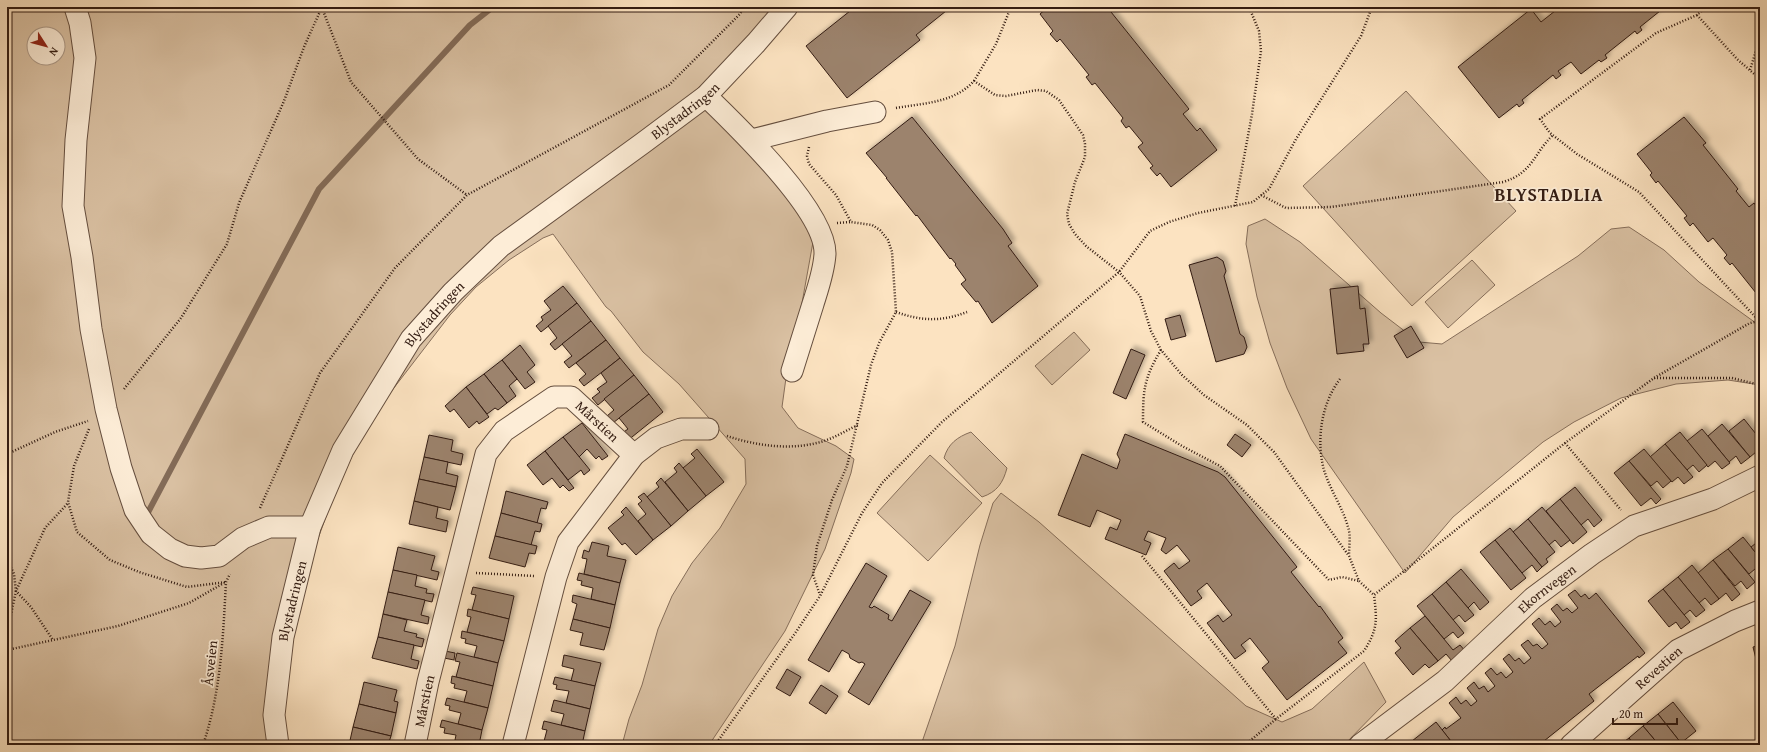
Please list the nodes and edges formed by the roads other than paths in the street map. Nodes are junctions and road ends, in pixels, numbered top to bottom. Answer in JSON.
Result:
{"nodes":[{"id":1,"x":76,"y":7,"type":"edge"},
{"id":2,"x":787,"y":7,"type":"edge"},
{"id":3,"x":706,"y":96,"type":"junction"},
{"id":4,"x":875,"y":112,"type":"road end"},
{"id":5,"x":752,"y":140,"type":"junction"},
{"id":6,"x":792,"y":371,"type":"dead end"},
{"id":7,"x":708,"y":429,"type":"road end"},
{"id":8,"x":634,"y":455,"type":"junction"},
{"id":9,"x":1760,"y":476,"type":"edge"},
{"id":10,"x":310,"y":527,"type":"junction"},
{"id":11,"x":1760,"y":611,"type":"edge"},
{"id":12,"x":278,"y":745,"type":"edge"},
{"id":13,"x":415,"y":745,"type":"edge"},
{"id":14,"x":513,"y":745,"type":"edge"},
{"id":15,"x":1360,"y":745,"type":"edge"},
{"id":16,"x":1571,"y":745,"type":"edge"}],
"edges":[{"from":1,"to":10,"type":"street"},
{"from":2,"to":3,"type":"street","name":"Blystadringen"},
{"from":3,"to":5,"type":"street"},
{"from":3,"to":10,"type":"street","name":"Blystadringen"},
{"from":4,"to":5,"type":"street"},
{"from":5,"to":6,"type":"street"},
{"from":7,"to":8,"type":"street"},
{"from":8,"to":13,"type":"street","name":"Mårstien"},
{"from":8,"to":14,"type":"street"},
{"from":9,"to":15,"type":"street","name":"Ekornvegen"},
{"from":10,"to":12,"type":"street","name":"Blystadringen"},
{"from":11,"to":16,"type":"street","name":"Revestien"}]}
